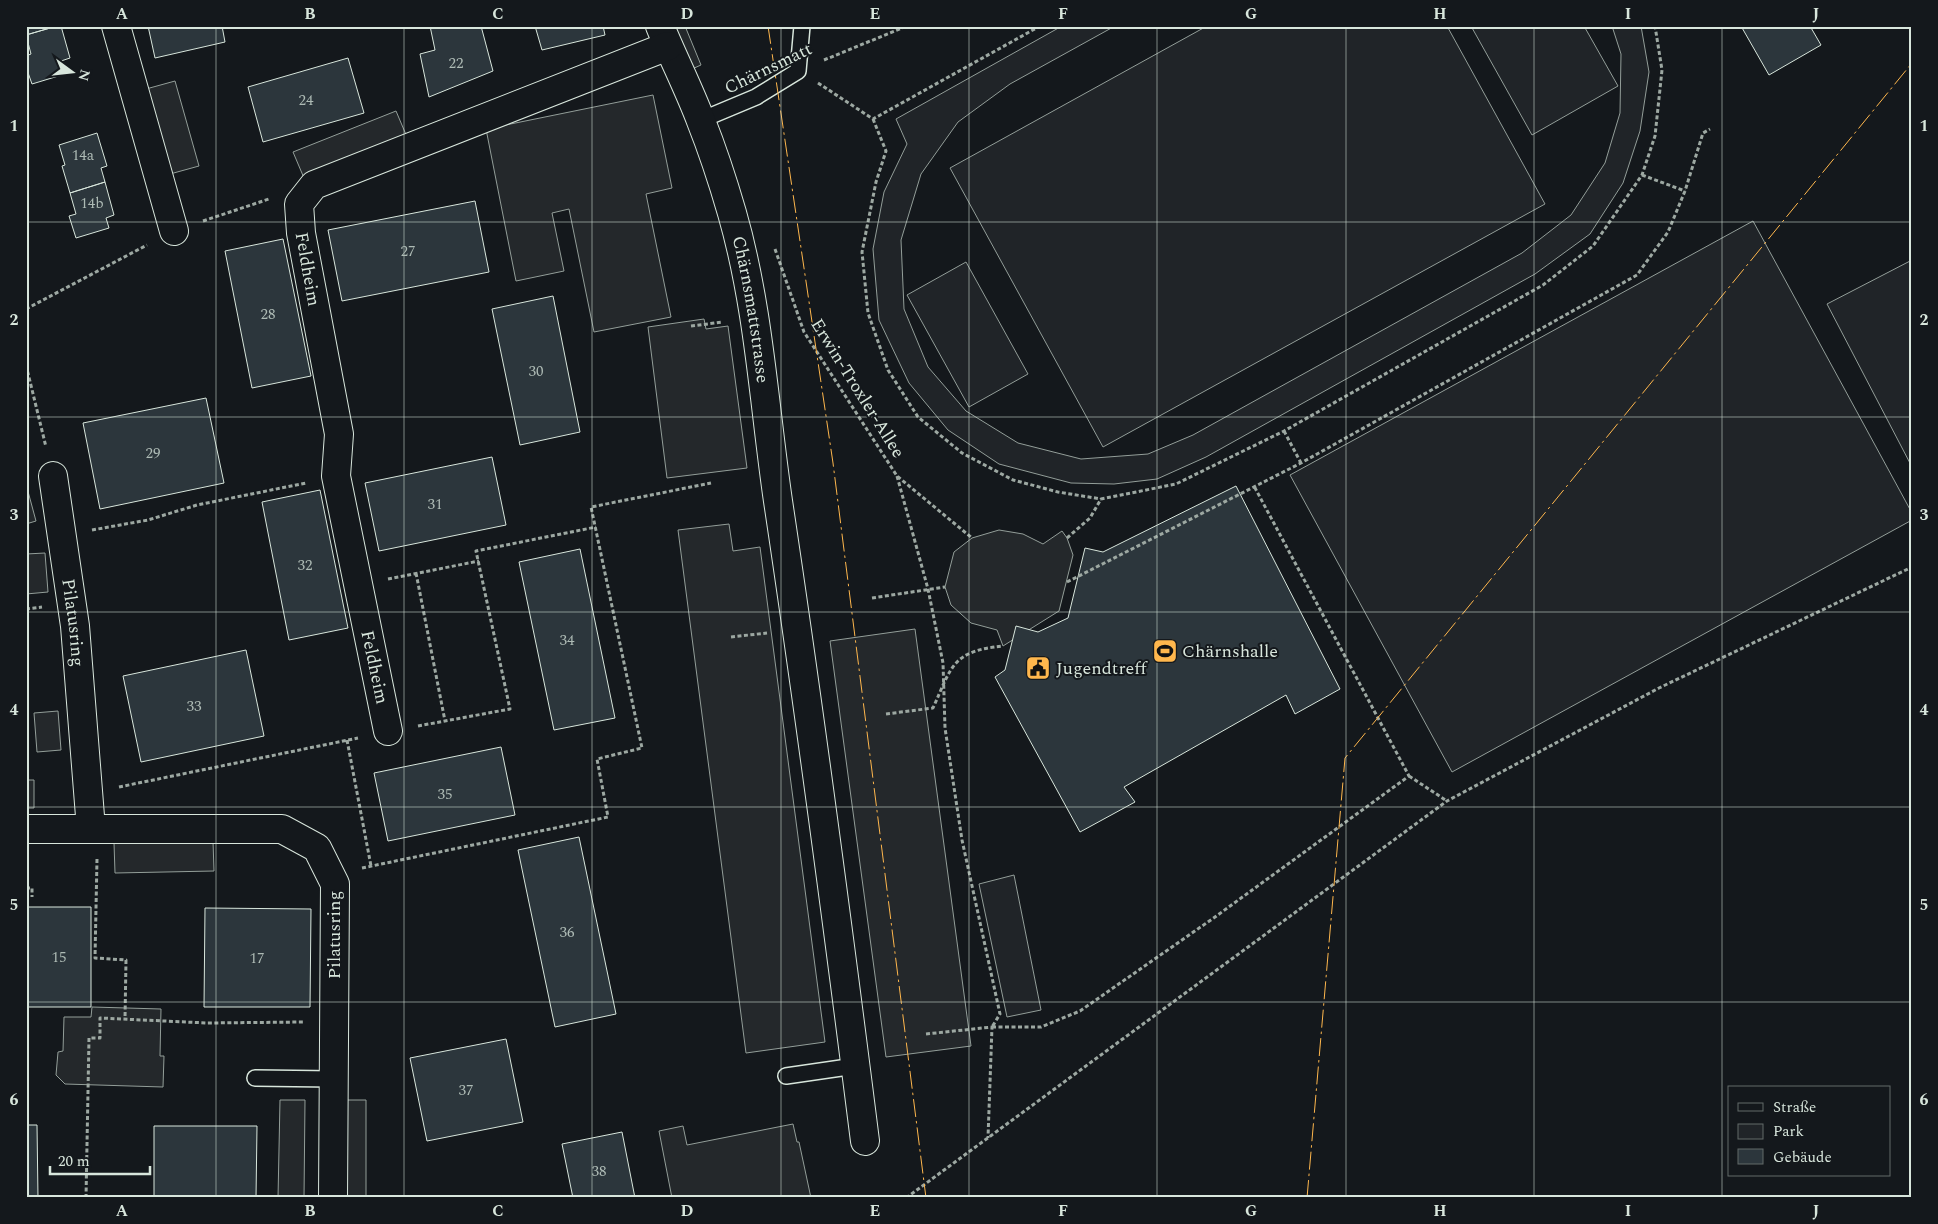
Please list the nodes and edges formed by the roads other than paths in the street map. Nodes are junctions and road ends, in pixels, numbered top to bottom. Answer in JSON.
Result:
{"nodes":[{"id":1,"x":116,"y":26,"type":"edge"},
{"id":2,"x":802,"y":26,"type":"edge"},
{"id":3,"x":664,"y":36,"type":"edge"},
{"id":4,"x":701,"y":120,"type":"junction"},
{"id":5,"x":174,"y":231,"type":"road end"},
{"id":6,"x":53,"y":476,"type":"road end"},
{"id":7,"x":388,"y":731,"type":"dead end"},
{"id":8,"x":26,"y":829,"type":"edge"},
{"id":9,"x":91,"y":829,"type":"junction"},
{"id":10,"x":855,"y":1066,"type":"junction"},
{"id":11,"x":786,"y":1076,"type":"dead end"},
{"id":12,"x":255,"y":1078,"type":"dead end"},
{"id":13,"x":334,"y":1079,"type":"junction"},
{"id":14,"x":865,"y":1141,"type":"dead end"},
{"id":15,"x":333,"y":1198,"type":"edge"}],
"edges":[{"from":1,"to":5,"type":"street"},
{"from":2,"to":4,"type":"lane","name":"Chärnsmatt"},
{"from":3,"to":4,"type":"street","name":"Chärnsmattstrasse"},
{"from":3,"to":7,"type":"street","name":"Feldheim"},
{"from":4,"to":10,"type":"street","name":"Chärnsmattstrasse"},
{"from":6,"to":9,"type":"street","name":"Pilatusring"},
{"from":8,"to":9,"type":"street","name":"Pilatusring"},
{"from":9,"to":13,"type":"street","name":"Pilatusring"},
{"from":10,"to":11,"type":"lane"},
{"from":10,"to":14,"type":"street","name":"Chärnsmattstrasse"},
{"from":12,"to":13,"type":"lane"},
{"from":13,"to":15,"type":"street","name":"Pilatusring"}]}
